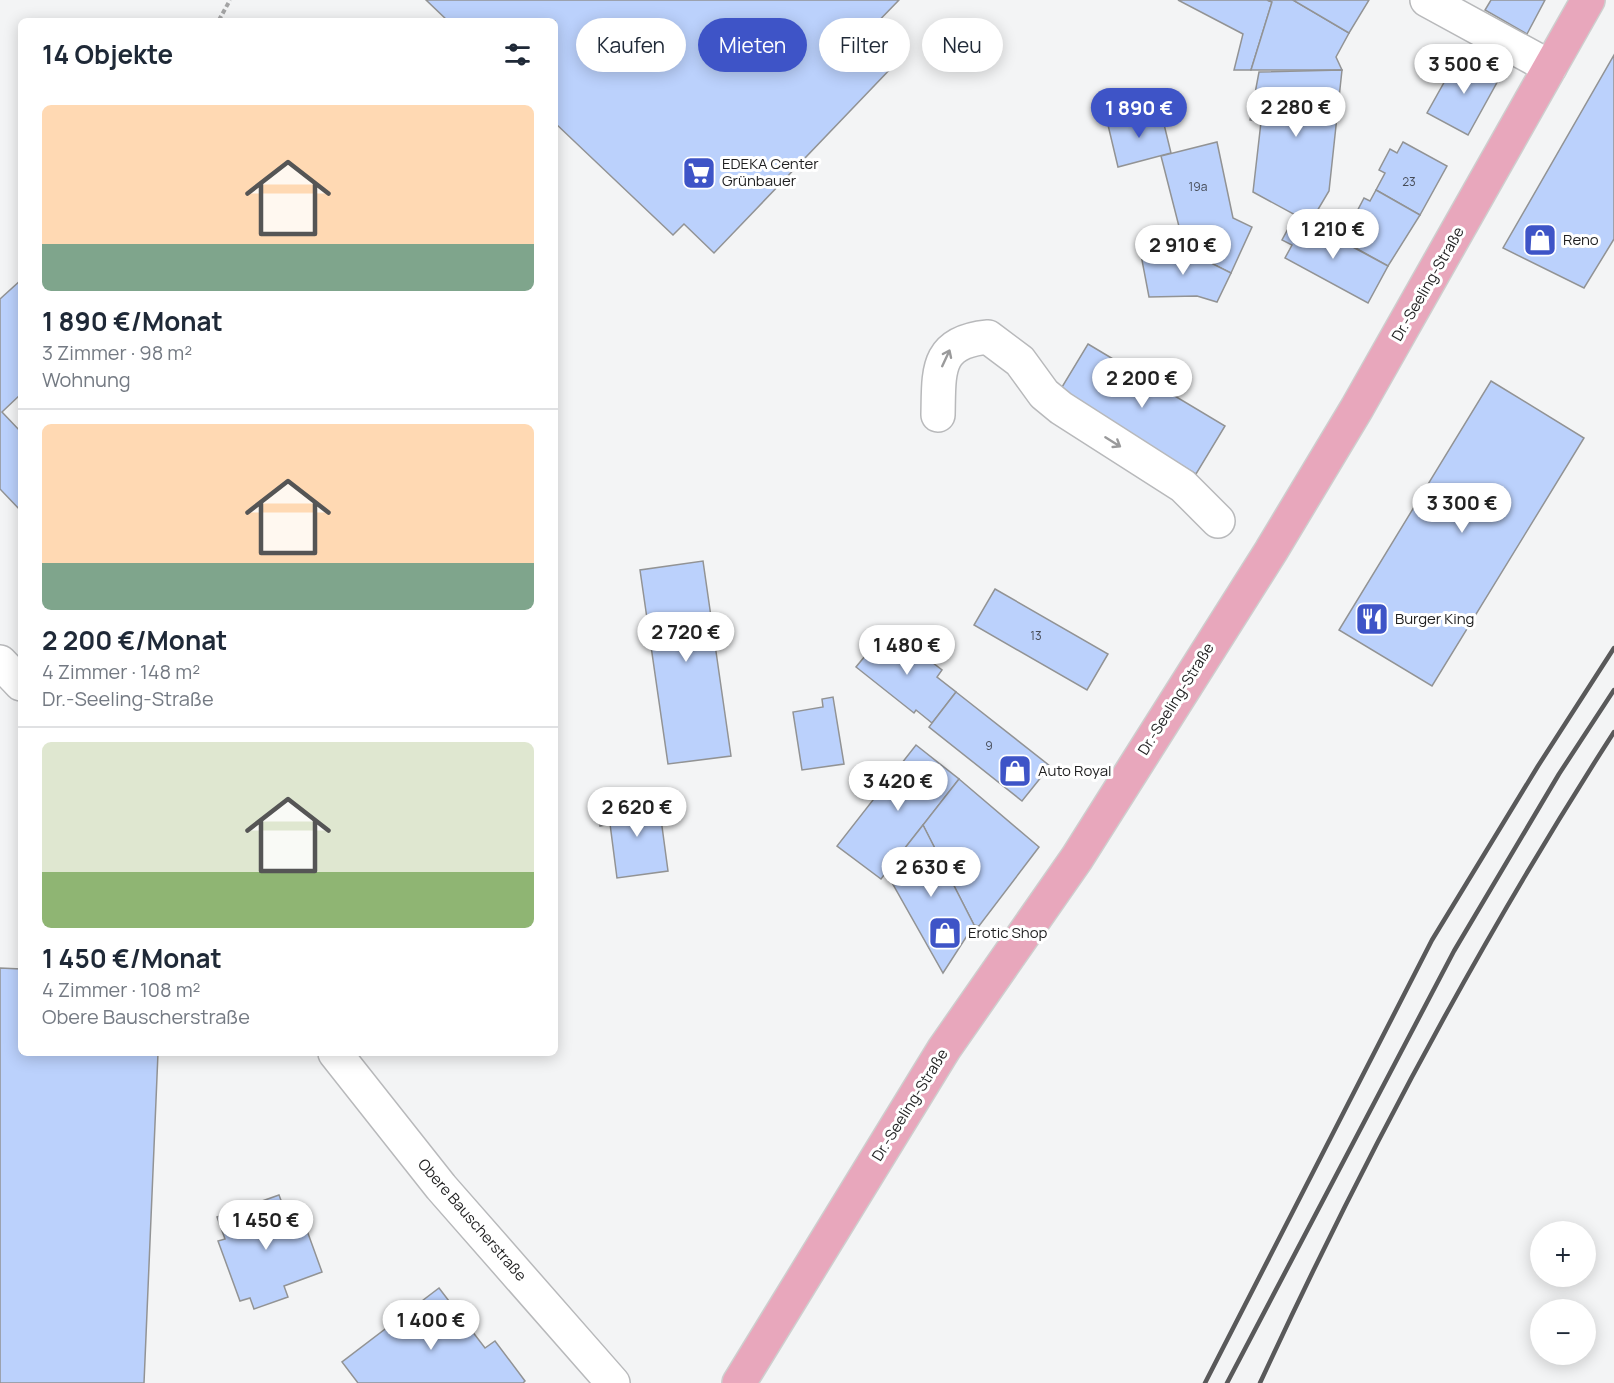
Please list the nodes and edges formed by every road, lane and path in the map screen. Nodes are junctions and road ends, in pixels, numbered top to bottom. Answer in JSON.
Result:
{"nodes":[{"id":1,"x":230,"y":0,"type":"edge"},
{"id":2,"x":1427,"y":0,"type":"edge"},
{"id":3,"x":1588,"y":0,"type":"edge"},
{"id":4,"x":220,"y":18,"type":"edge"},
{"id":5,"x":1550,"y":67,"type":"junction"},
{"id":6,"x":938,"y":415,"type":"dead end"},
{"id":7,"x":1218,"y":521,"type":"dead end"},
{"id":8,"x":0,"y":662,"type":"edge"},
{"id":9,"x":18,"y":681,"type":"edge"},
{"id":10,"x":337,"y":1056,"type":"edge"},
{"id":11,"x":613,"y":1383,"type":"edge"},
{"id":12,"x":739,"y":1383,"type":"edge"}],
"edges":[{"from":1,"to":4,"type":"path"},
{"from":2,"to":5,"type":"street"},
{"from":3,"to":5,"type":"main road","name":"Dr.-Seeling-Straße"},
{"from":5,"to":12,"type":"main road","name":"Dr.-Seeling-Straße"},
{"from":6,"to":7,"type":"street","one_way":true},
{"from":8,"to":9,"type":"street"},
{"from":10,"to":11,"type":"street","name":"Obere Bauscherstraße"}]}
